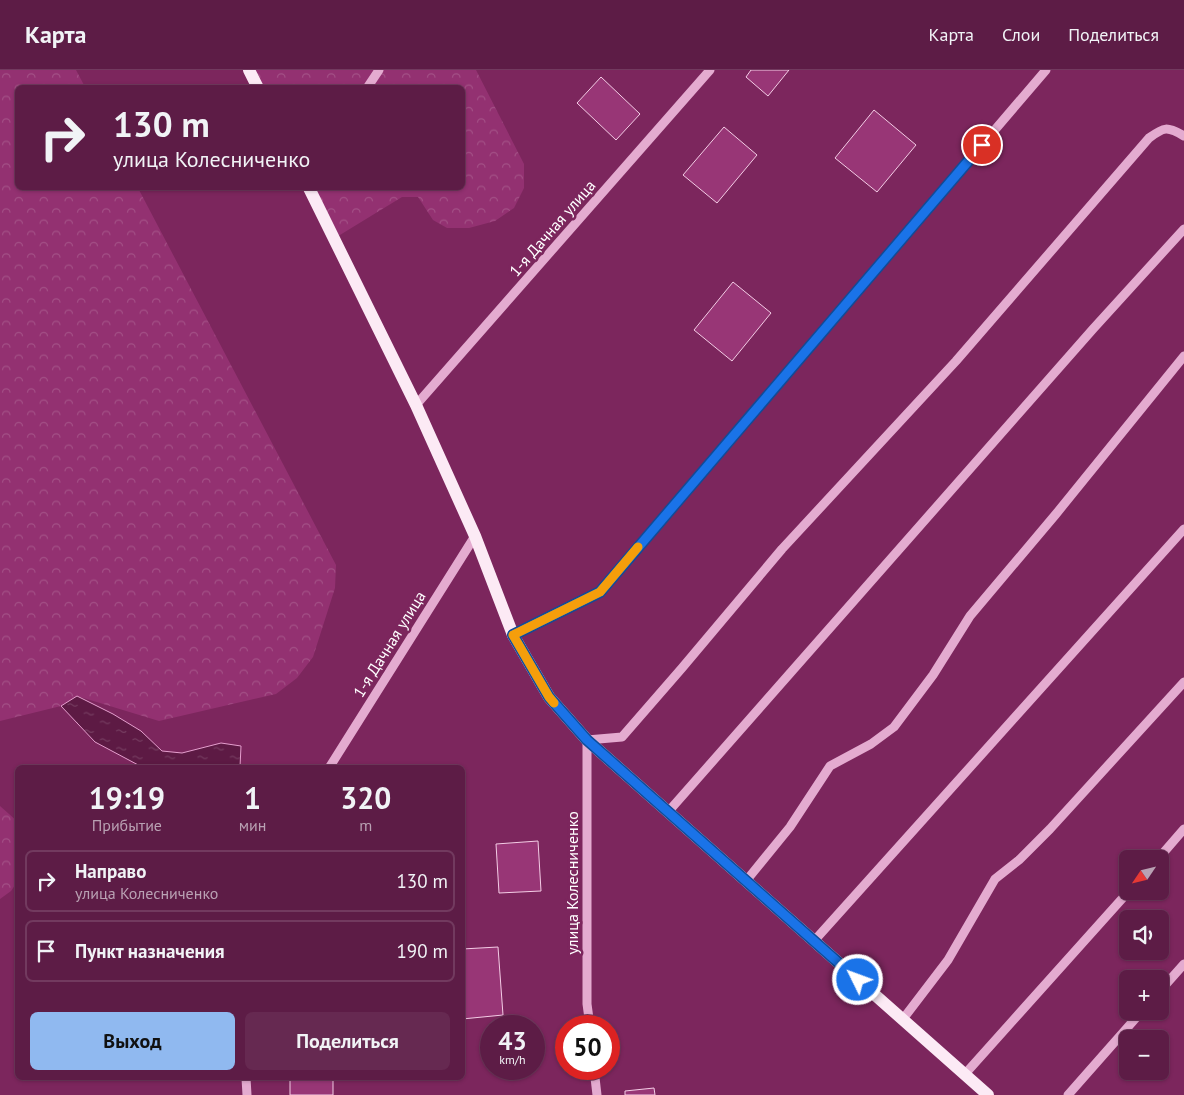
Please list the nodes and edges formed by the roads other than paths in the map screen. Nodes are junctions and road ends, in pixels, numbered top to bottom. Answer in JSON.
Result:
{"nodes":[{"id":1,"x":249,"y":70,"type":"edge"},
{"id":2,"x":379,"y":70,"type":"edge"},
{"id":3,"x":710,"y":70,"type":"edge"},
{"id":4,"x":1046,"y":70,"type":"edge"},
{"id":5,"x":256,"y":85,"type":"edge"},
{"id":6,"x":369,"y":85,"type":"edge"},
{"id":7,"x":1184,"y":136,"type":"edge"},
{"id":8,"x":310,"y":190,"type":"edge"},
{"id":9,"x":1184,"y":229,"type":"edge"},
{"id":10,"x":1184,"y":356,"type":"edge"},
{"id":11,"x":416,"y":405,"type":"junction"},
{"id":12,"x":1184,"y":529,"type":"edge"},
{"id":13,"x":475,"y":536,"type":"junction"},
{"id":14,"x":513,"y":635,"type":"junction"},
{"id":15,"x":1184,"y":682,"type":"edge"},
{"id":16,"x":587,"y":740,"type":"junction"},
{"id":17,"x":332,"y":765,"type":"edge"},
{"id":18,"x":668,"y":812,"type":"junction"},
{"id":19,"x":1184,"y":829,"type":"edge"},
{"id":20,"x":1166,"y":850,"type":"edge"},
{"id":21,"x":746,"y":881,"type":"junction"},
{"id":22,"x":1121,"y":900,"type":"edge"},
{"id":23,"x":814,"y":941,"type":"junction"},
{"id":24,"x":1184,"y":964,"type":"edge"},
{"id":25,"x":1169,"y":981,"type":"edge"},
{"id":26,"x":588,"y":1015,"type":"edge"},
{"id":27,"x":903,"y":1019,"type":"junction"},
{"id":28,"x":1134,"y":1020,"type":"edge"},
{"id":29,"x":965,"y":1074,"type":"junction"},
{"id":30,"x":246,"y":1080,"type":"edge"},
{"id":31,"x":595,"y":1080,"type":"edge"},
{"id":32,"x":247,"y":1095,"type":"edge"},
{"id":33,"x":597,"y":1095,"type":"edge"},
{"id":34,"x":988,"y":1095,"type":"edge"},
{"id":35,"x":1068,"y":1095,"type":"edge"}],
"edges":[{"from":1,"to":5,"type":"main road"},
{"from":2,"to":6,"type":"street"},
{"from":3,"to":11,"type":"street","name":"1-я Дачная улица"},
{"from":4,"to":14,"type":"street"},
{"from":7,"to":16,"type":"street"},
{"from":8,"to":11,"type":"main road"},
{"from":9,"to":18,"type":"street"},
{"from":10,"to":21,"type":"street"},
{"from":11,"to":13,"type":"main road"},
{"from":12,"to":23,"type":"street"},
{"from":13,"to":14,"type":"main road"},
{"from":13,"to":17,"type":"street","name":"1-я Дачная улица"},
{"from":14,"to":16,"type":"main road"},
{"from":15,"to":27,"type":"street"},
{"from":16,"to":18,"type":"main road"},
{"from":16,"to":26,"type":"street","name":"улица Колесниченко"},
{"from":18,"to":21,"type":"main road"},
{"from":19,"to":20,"type":"street"},
{"from":21,"to":23,"type":"main road"},
{"from":22,"to":29,"type":"street"},
{"from":23,"to":27,"type":"main road"},
{"from":24,"to":25,"type":"street"},
{"from":27,"to":29,"type":"main road"},
{"from":28,"to":35,"type":"street"},
{"from":29,"to":34,"type":"main road"},
{"from":30,"to":32,"type":"street"},
{"from":31,"to":33,"type":"street"}]}
